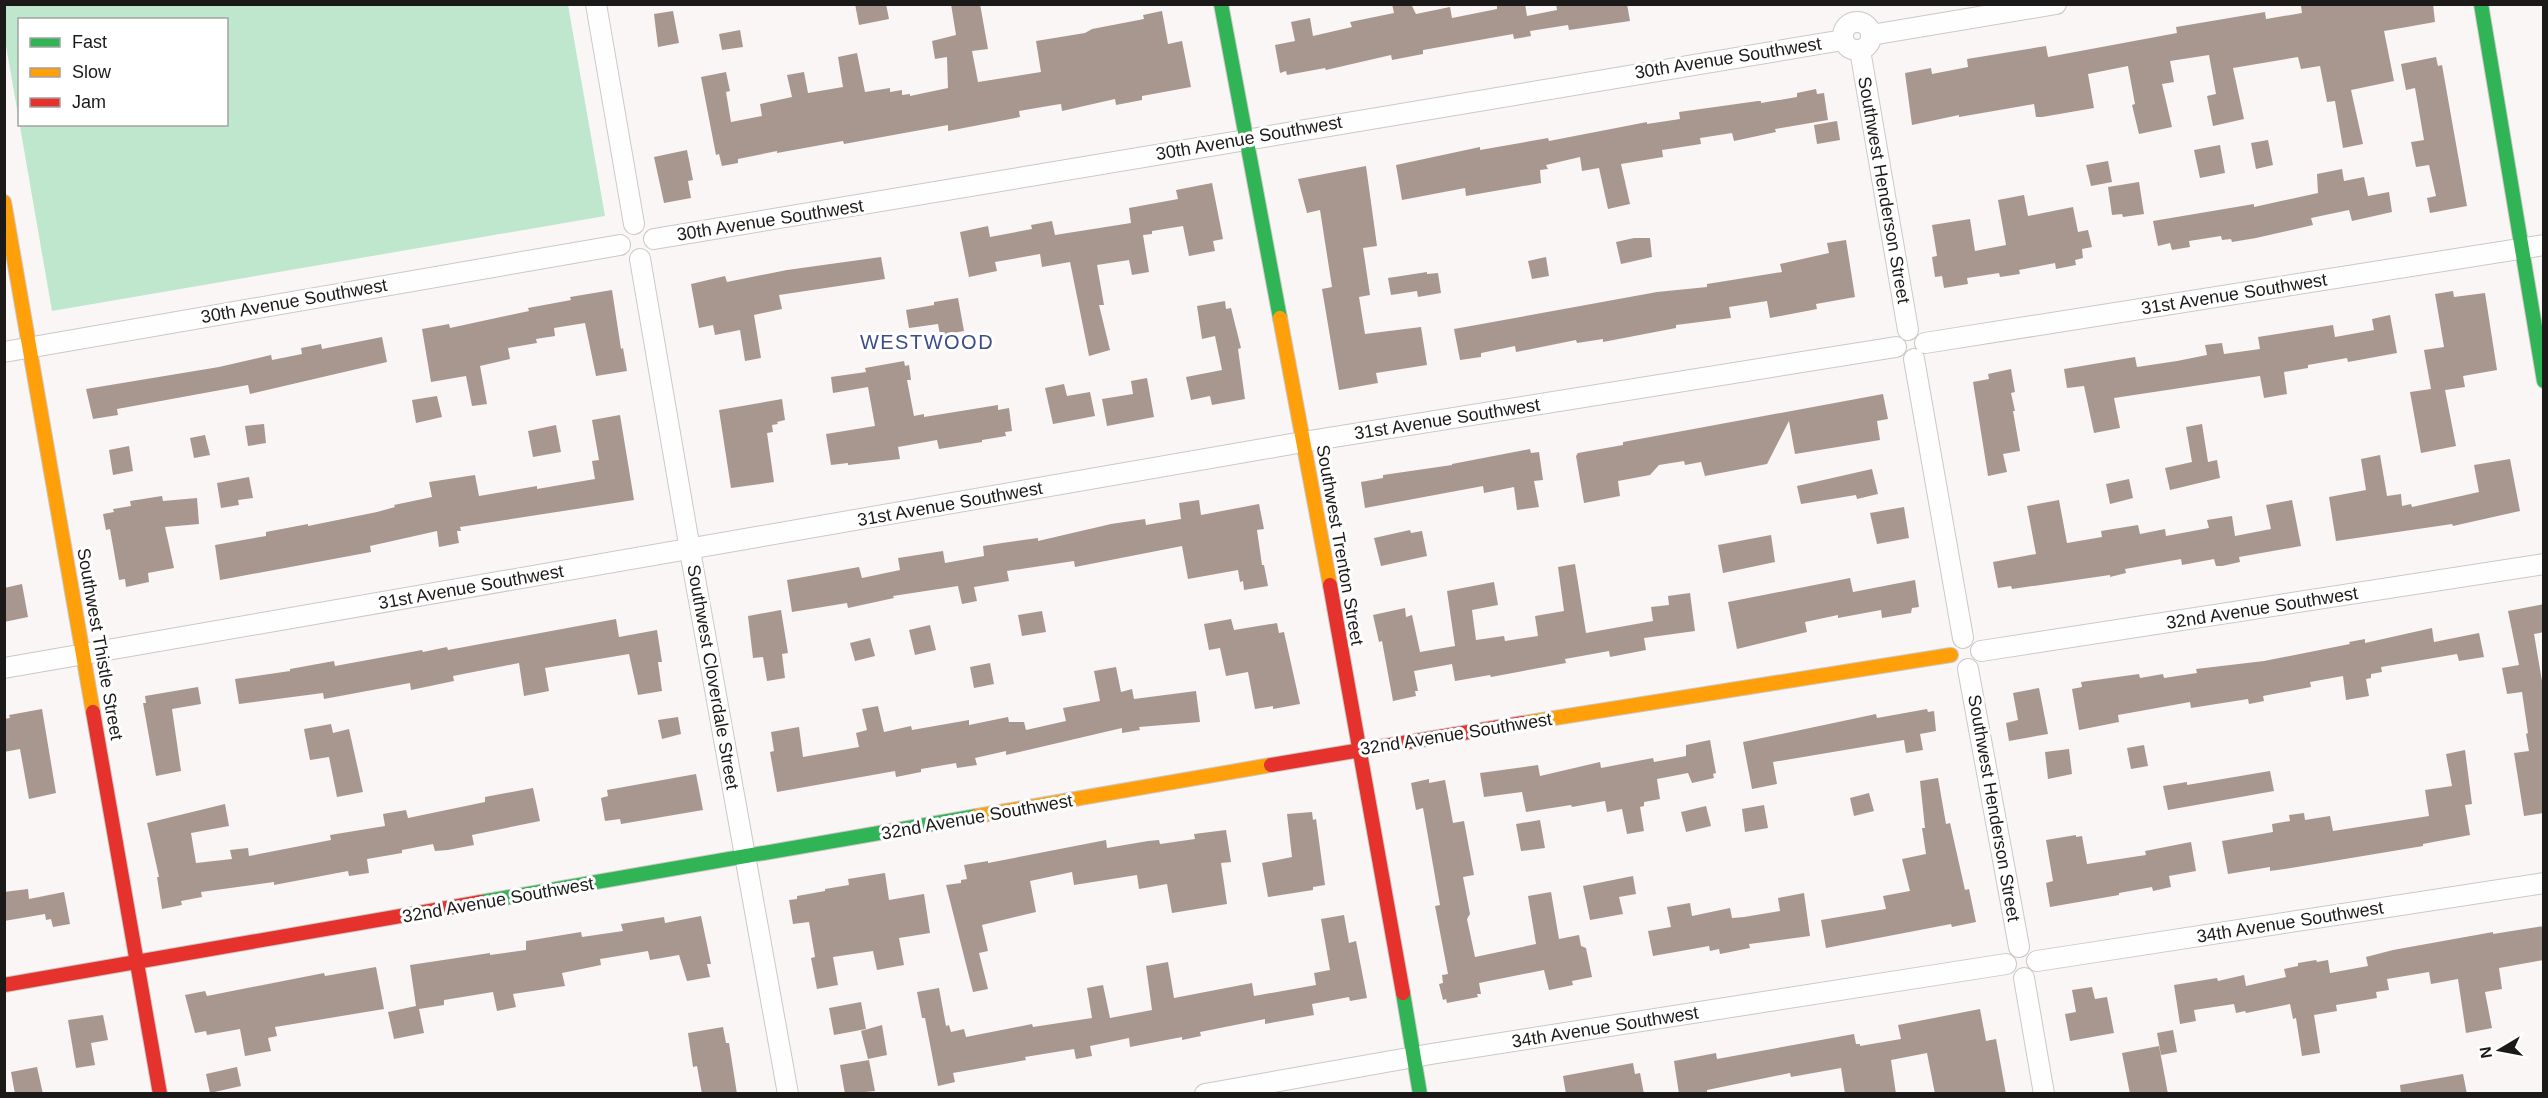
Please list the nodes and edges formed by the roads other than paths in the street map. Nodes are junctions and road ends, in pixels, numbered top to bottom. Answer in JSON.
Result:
{"nodes":[{"id":1,"x":596,"y":4,"type":"edge"},
{"id":2,"x":1221,"y":4,"type":"edge"},
{"id":3,"x":2056,"y":4,"type":"edge"},
{"id":4,"x":2481,"y":4,"type":"edge"},
{"id":5,"x":1853,"y":13,"type":"edge"},
{"id":6,"x":1843,"y":40,"type":"junction"},
{"id":7,"x":1866,"y":42,"type":"junction"},
{"id":8,"x":1245,"y":138,"type":"junction"},
{"id":9,"x":4,"y":202,"type":"edge"},
{"id":10,"x":634,"y":224,"type":"junction"},
{"id":11,"x":654,"y":239,"type":"junction"},
{"id":12,"x":620,"y":245,"type":"junction"},
{"id":13,"x":2544,"y":245,"type":"edge"},
{"id":14,"x":2522,"y":248,"type":"junction"},
{"id":15,"x":640,"y":259,"type":"junction"},
{"id":16,"x":1908,"y":330,"type":"junction"},
{"id":17,"x":30,"y":347,"type":"junction"},
{"id":18,"x":1896,"y":347,"type":"junction"},
{"id":19,"x":1920,"y":351,"type":"junction"},
{"id":20,"x":4,"y":352,"type":"edge"},
{"id":21,"x":2544,"y":381,"type":"edge"},
{"id":22,"x":1303,"y":442,"type":"junction"},
{"id":23,"x":690,"y":549,"type":"junction"},
{"id":24,"x":2544,"y":564,"type":"edge"},
{"id":25,"x":1963,"y":638,"type":"junction"},
{"id":26,"x":1982,"y":651,"type":"junction"},
{"id":27,"x":84,"y":654,"type":"junction"},
{"id":28,"x":1951,"y":655,"type":"junction"},
{"id":29,"x":4,"y":668,"type":"edge"},
{"id":30,"x":1968,"y":669,"type":"junction"},
{"id":31,"x":1360,"y":749,"type":"junction"},
{"id":32,"x":745,"y":858,"type":"junction"},
{"id":33,"x":2544,"y":883,"type":"edge"},
{"id":34,"x":2019,"y":947,"type":"junction"},
{"id":35,"x":2037,"y":961,"type":"junction"},
{"id":36,"x":137,"y":962,"type":"junction"},
{"id":37,"x":2006,"y":964,"type":"junction"},
{"id":38,"x":2024,"y":978,"type":"junction"},
{"id":39,"x":4,"y":985,"type":"edge"},
{"id":40,"x":1413,"y":1057,"type":"junction"},
{"id":41,"x":160,"y":1094,"type":"edge"},
{"id":42,"x":788,"y":1094,"type":"edge"},
{"id":43,"x":1205,"y":1094,"type":"edge"},
{"id":44,"x":1420,"y":1094,"type":"edge"},
{"id":45,"x":2044,"y":1094,"type":"edge"}],
"edges":[{"from":1,"to":10,"type":"street"},
{"from":2,"to":8,"type":"street","name":"Southwest Trenton Street"},
{"from":3,"to":7,"type":"street"},
{"from":4,"to":14,"type":"street"},
{"from":5,"to":6,"type":"street"},
{"from":5,"to":7,"type":"street"},
{"from":6,"to":7,"type":"street"},
{"from":6,"to":8,"type":"street","name":"30th Avenue Southwest"},
{"from":7,"to":16,"type":"street","name":"Southwest Henderson Street"},
{"from":8,"to":11,"type":"street","name":"30th Avenue Southwest"},
{"from":8,"to":22,"type":"street","name":"Southwest Trenton Street"},
{"from":9,"to":17,"type":"street","name":"Southwest Thistle Street"},
{"from":10,"to":11,"type":"street"},
{"from":10,"to":12,"type":"street"},
{"from":11,"to":15,"type":"street"},
{"from":12,"to":15,"type":"street"},
{"from":12,"to":17,"type":"street","name":"30th Avenue Southwest"},
{"from":13,"to":14,"type":"street","name":"31st Avenue Southwest"},
{"from":14,"to":19,"type":"street","name":"31st Avenue Southwest"},
{"from":14,"to":21,"type":"street"},
{"from":15,"to":23,"type":"street","name":"Southwest Cloverdale Street"},
{"from":16,"to":18,"type":"street"},
{"from":16,"to":19,"type":"street"},
{"from":17,"to":20,"type":"street","name":"30th Avenue Southwest"},
{"from":17,"to":27,"type":"street","name":"Southwest Thistle Street"},
{"from":18,"to":19,"type":"street"},
{"from":18,"to":22,"type":"street","name":"31st Avenue Southwest"},
{"from":19,"to":25,"type":"street"},
{"from":22,"to":23,"type":"street","name":"31st Avenue Southwest"},
{"from":22,"to":31,"type":"street","name":"Southwest Trenton Street"},
{"from":23,"to":27,"type":"street","name":"31st Avenue Southwest"},
{"from":23,"to":32,"type":"street","name":"Southwest Cloverdale Street"},
{"from":24,"to":26,"type":"street","name":"32nd Avenue Southwest"},
{"from":25,"to":26,"type":"street"},
{"from":25,"to":28,"type":"street"},
{"from":26,"to":30,"type":"street"},
{"from":27,"to":29,"type":"street","name":"31st Avenue Southwest"},
{"from":27,"to":36,"type":"street","name":"Southwest Thistle Street"},
{"from":28,"to":30,"type":"street"},
{"from":28,"to":31,"type":"street","name":"32nd Avenue Southwest"},
{"from":30,"to":34,"type":"street","name":"Southwest Henderson Street"},
{"from":31,"to":32,"type":"street","name":"32nd Avenue Southwest"},
{"from":31,"to":40,"type":"street","name":"Southwest Trenton Street"},
{"from":32,"to":36,"type":"street","name":"32nd Avenue Southwest"},
{"from":32,"to":42,"type":"street","name":"Southwest Cloverdale Street"},
{"from":33,"to":35,"type":"street","name":"34th Avenue Southwest"},
{"from":34,"to":35,"type":"street"},
{"from":34,"to":37,"type":"street"},
{"from":35,"to":38,"type":"street"},
{"from":36,"to":39,"type":"street","name":"32nd Avenue Southwest"},
{"from":36,"to":41,"type":"street","name":"Southwest Thistle Street"},
{"from":37,"to":38,"type":"street"},
{"from":37,"to":40,"type":"street","name":"34th Avenue Southwest"},
{"from":38,"to":45,"type":"street"},
{"from":40,"to":43,"type":"street","name":"34th Avenue Southwest"},
{"from":40,"to":44,"type":"street","name":"Southwest Trenton Street"}]}
